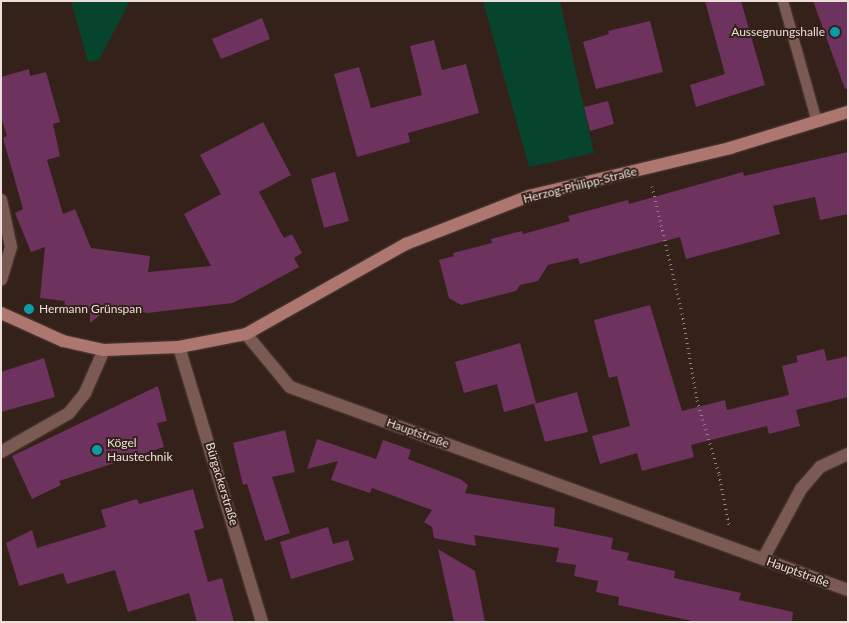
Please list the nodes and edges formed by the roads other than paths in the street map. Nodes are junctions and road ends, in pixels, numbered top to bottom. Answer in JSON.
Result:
{"nodes":[{"id":1,"x":783,"y":1,"type":"edge"},
{"id":2,"x":848,"y":112,"type":"edge"},
{"id":3,"x":817,"y":122,"type":"junction"},
{"id":4,"x":1,"y":200,"type":"edge"},
{"id":5,"x":1,"y":279,"type":"edge"},
{"id":6,"x":1,"y":313,"type":"edge"},
{"id":7,"x":246,"y":334,"type":"junction"},
{"id":8,"x":179,"y":347,"type":"junction"},
{"id":9,"x":104,"y":350,"type":"junction"},
{"id":10,"x":1,"y":452,"type":"edge"},
{"id":11,"x":848,"y":454,"type":"edge"},
{"id":12,"x":763,"y":559,"type":"junction"},
{"id":13,"x":848,"y":590,"type":"edge"},
{"id":14,"x":262,"y":622,"type":"edge"}],
"edges":[{"from":1,"to":3,"type":"lane"},
{"from":2,"to":3,"type":"street","name":"Herzog-Philipp-Straße"},
{"from":3,"to":7,"type":"street","name":"Herzog-Philipp-Straße"},
{"from":4,"to":5,"type":"street"},
{"from":6,"to":9,"type":"street"},
{"from":7,"to":8,"type":"street"},
{"from":7,"to":12,"type":"street","name":"Hauptstraße"},
{"from":8,"to":9,"type":"street"},
{"from":8,"to":14,"type":"street","name":"Bürgackerstraße"},
{"from":9,"to":10,"type":"street"},
{"from":11,"to":12,"type":"street"},
{"from":12,"to":13,"type":"street","name":"Hauptstraße"}]}
